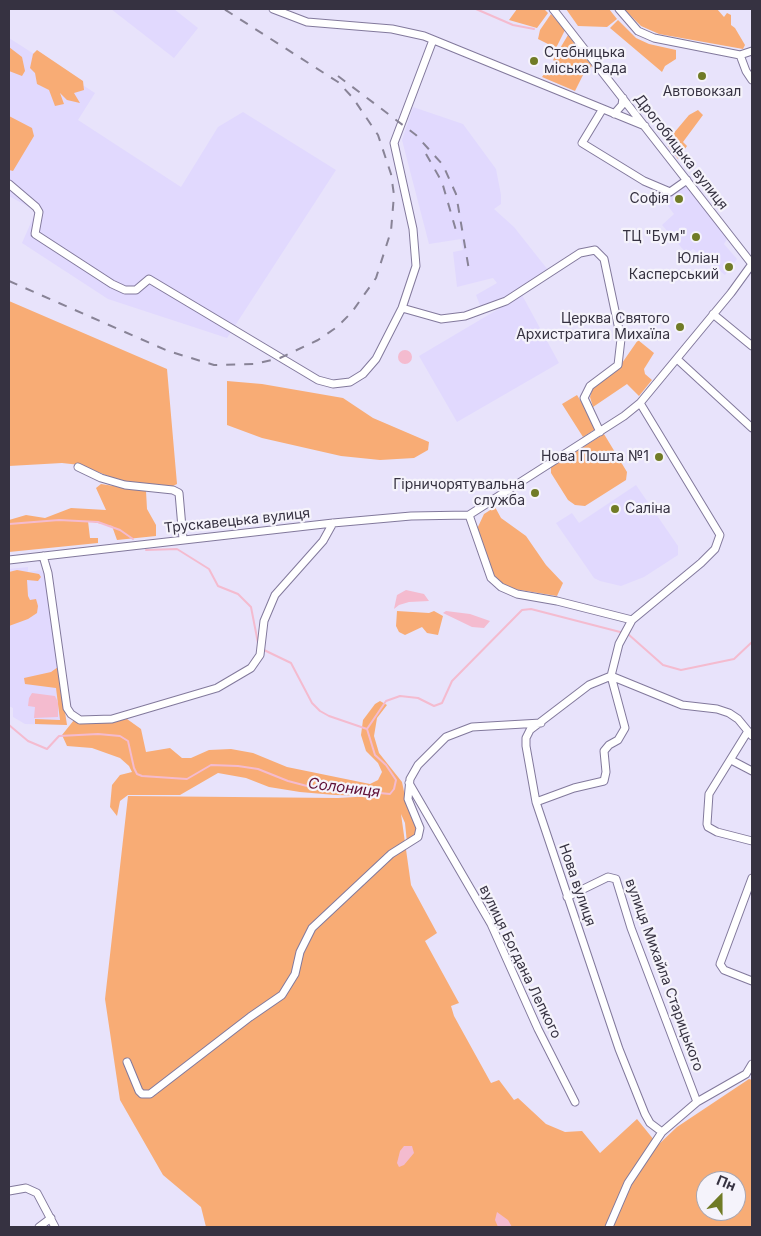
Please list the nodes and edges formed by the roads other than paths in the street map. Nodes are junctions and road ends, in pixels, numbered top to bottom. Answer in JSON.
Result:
{"nodes":[{"id":1,"x":272,"y":9,"type":"edge"},
{"id":2,"x":553,"y":9,"type":"edge"},
{"id":3,"x":619,"y":9,"type":"edge"},
{"id":4,"x":433,"y":40,"type":"junction"},
{"id":5,"x":752,"y":51,"type":"edge"},
{"id":6,"x":740,"y":55,"type":"junction"},
{"id":7,"x":752,"y":80,"type":"edge"},
{"id":8,"x":623,"y":98,"type":"junction"},
{"id":9,"x":602,"y":110,"type":"junction"},
{"id":10,"x":614,"y":114,"type":"junction"},
{"id":11,"x":645,"y":126,"type":"junction"},
{"id":12,"x":687,"y":180,"type":"junction"},
{"id":13,"x":9,"y":184,"type":"edge"},
{"id":14,"x":752,"y":264,"type":"edge"},
{"id":15,"x":402,"y":308,"type":"junction"},
{"id":16,"x":713,"y":314,"type":"junction"},
{"id":17,"x":752,"y":346,"type":"edge"},
{"id":18,"x":677,"y":358,"type":"junction"},
{"id":19,"x":640,"y":403,"type":"junction"},
{"id":20,"x":752,"y":428,"type":"edge"},
{"id":21,"x":600,"y":432,"type":"junction"},
{"id":22,"x":78,"y":467,"type":"dead end"},
{"id":23,"x":469,"y":515,"type":"junction"},
{"id":24,"x":332,"y":523,"type":"junction"},
{"id":25,"x":183,"y":539,"type":"junction"},
{"id":26,"x":43,"y":556,"type":"junction"},
{"id":27,"x":9,"y":560,"type":"edge"},
{"id":28,"x":632,"y":620,"type":"junction"},
{"id":29,"x":611,"y":676,"type":"junction"},
{"id":30,"x":541,"y":723,"type":"junction"},
{"id":31,"x":750,"y":733,"type":"edge"},
{"id":32,"x":731,"y":760,"type":"junction"},
{"id":33,"x":752,"y":771,"type":"edge"},
{"id":34,"x":409,"y":783,"type":"junction"},
{"id":35,"x":536,"y":802,"type":"junction"},
{"id":36,"x":752,"y":842,"type":"edge"},
{"id":37,"x":752,"y":878,"type":"edge"},
{"id":38,"x":567,"y":897,"type":"junction"},
{"id":39,"x":752,"y":981,"type":"edge"},
{"id":40,"x":127,"y":1062,"type":"dead end"},
{"id":41,"x":752,"y":1064,"type":"edge"},
{"id":42,"x":575,"y":1102,"type":"dead end"},
{"id":43,"x":697,"y":1102,"type":"junction"},
{"id":44,"x":662,"y":1132,"type":"junction"},
{"id":45,"x":9,"y":1191,"type":"edge"},
{"id":46,"x":50,"y":1218,"type":"junction"},
{"id":47,"x":39,"y":1227,"type":"edge"},
{"id":48,"x":55,"y":1227,"type":"edge"},
{"id":49,"x":609,"y":1227,"type":"edge"}],
"edges":[{"from":1,"to":4,"type":"street"},
{"from":2,"to":8,"type":"street","name":"Дрогобицька вулиця"},
{"from":3,"to":6,"type":"street"},
{"from":4,"to":9,"type":"street"},
{"from":4,"to":15,"type":"street"},
{"from":5,"to":6,"type":"street"},
{"from":6,"to":7,"type":"street"},
{"from":8,"to":10,"type":"street"},
{"from":8,"to":11,"type":"street","name":"Дрогобицька вулиця"},
{"from":9,"to":10,"type":"street"},
{"from":9,"to":12,"type":"street"},
{"from":10,"to":11,"type":"street"},
{"from":11,"to":12,"type":"street","name":"Дрогобицька вулиця"},
{"from":12,"to":14,"type":"street","name":"Дрогобицька вулиця"},
{"from":13,"to":15,"type":"street"},
{"from":14,"to":16,"type":"street"},
{"from":15,"to":21,"type":"street"},
{"from":16,"to":17,"type":"street"},
{"from":16,"to":18,"type":"street"},
{"from":18,"to":19,"type":"street"},
{"from":18,"to":20,"type":"street"},
{"from":19,"to":21,"type":"street"},
{"from":19,"to":28,"type":"street"},
{"from":21,"to":23,"type":"street"},
{"from":22,"to":25,"type":"street"},
{"from":23,"to":24,"type":"street","name":"Трускавецька вулиця"},
{"from":23,"to":28,"type":"street"},
{"from":24,"to":25,"type":"street","name":"Трускавецька вулиця"},
{"from":24,"to":26,"type":"street"},
{"from":25,"to":26,"type":"street","name":"Трускавецька вулиця"},
{"from":26,"to":27,"type":"street","name":"Трускавецька вулиця"},
{"from":28,"to":29,"type":"street"},
{"from":29,"to":30,"type":"street","name":"Нова вулиця"},
{"from":29,"to":31,"type":"street"},
{"from":29,"to":35,"type":"street"},
{"from":30,"to":34,"type":"street"},
{"from":30,"to":35,"type":"street","name":"Нова вулиця"},
{"from":31,"to":32,"type":"street"},
{"from":32,"to":33,"type":"street"},
{"from":32,"to":36,"type":"street"},
{"from":34,"to":40,"type":"street"},
{"from":34,"to":42,"type":"street","name":"вулиця Богдана Лепкого"},
{"from":35,"to":38,"type":"street","name":"Нова вулиця"},
{"from":37,"to":39,"type":"street"},
{"from":38,"to":43,"type":"street","name":"вулиця Михайла Старицького"},
{"from":38,"to":44,"type":"street","name":"Нова вулиця"},
{"from":41,"to":43,"type":"street"},
{"from":43,"to":44,"type":"street"},
{"from":44,"to":49,"type":"street"},
{"from":45,"to":46,"type":"street"},
{"from":46,"to":47,"type":"street"},
{"from":46,"to":48,"type":"street"}]}
